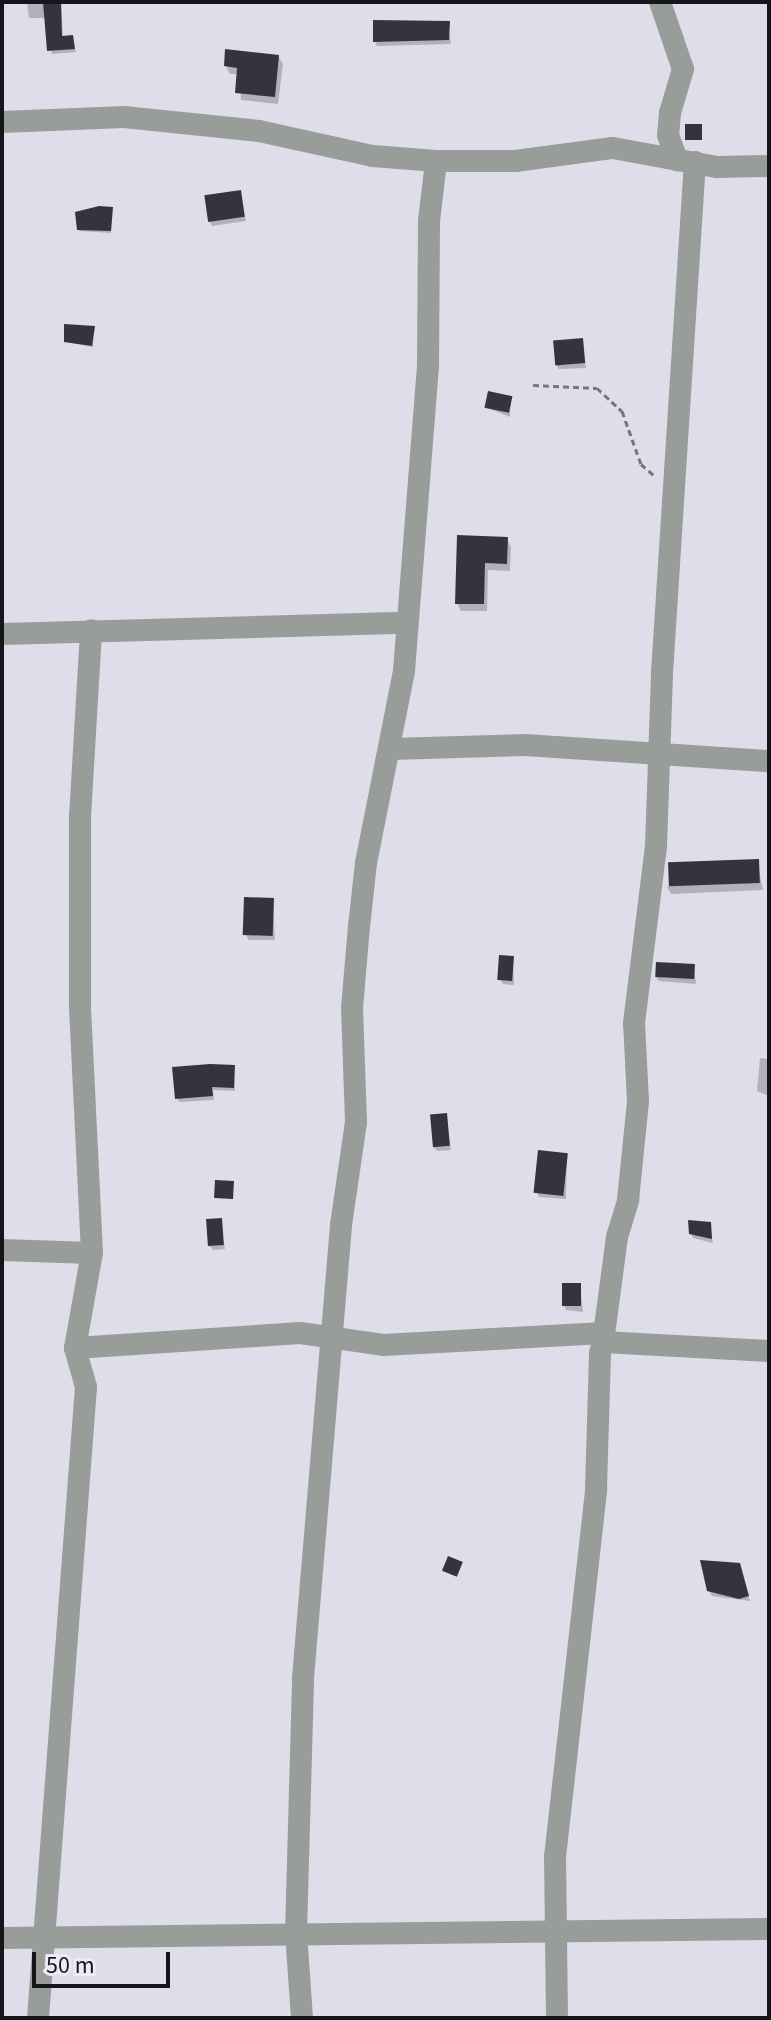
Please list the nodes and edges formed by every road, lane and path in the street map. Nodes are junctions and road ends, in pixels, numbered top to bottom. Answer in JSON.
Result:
{"nodes":[{"id":1,"x":660,"y":2,"type":"edge"},
{"id":2,"x":2,"y":122,"type":"edge"},
{"id":3,"x":436,"y":161,"type":"junction"},
{"id":4,"x":686,"y":161,"type":"junction"},
{"id":5,"x":769,"y":166,"type":"edge"},
{"id":6,"x":533,"y":385,"type":"dead end"},
{"id":7,"x":674,"y":480,"type":"junction"},
{"id":8,"x":405,"y":623,"type":"junction"},
{"id":9,"x":91,"y":630,"type":"junction"},
{"id":10,"x":2,"y":634,"type":"edge"},
{"id":11,"x":391,"y":749,"type":"junction"},
{"id":12,"x":660,"y":758,"type":"junction"},
{"id":13,"x":769,"y":761,"type":"edge"},
{"id":14,"x":2,"y":1250,"type":"edge"},
{"id":15,"x":92,"y":1253,"type":"junction"},
{"id":16,"x":332,"y":1338,"type":"junction"},
{"id":17,"x":604,"y":1338,"type":"junction"},
{"id":18,"x":75,"y":1348,"type":"junction"},
{"id":19,"x":769,"y":1351,"type":"edge"},
{"id":20,"x":769,"y":1929,"type":"edge"},
{"id":21,"x":555,"y":1931,"type":"junction"},
{"id":22,"x":296,"y":1933,"type":"junction"},
{"id":23,"x":44,"y":1936,"type":"junction"},
{"id":24,"x":2,"y":1938,"type":"edge"},
{"id":25,"x":38,"y":2018,"type":"edge"},
{"id":26,"x":302,"y":2018,"type":"edge"},
{"id":27,"x":557,"y":2018,"type":"edge"}],
"edges":[{"from":1,"to":4,"type":"street"},
{"from":2,"to":3,"type":"street"},
{"from":3,"to":4,"type":"street"},
{"from":3,"to":8,"type":"street"},
{"from":4,"to":5,"type":"street"},
{"from":4,"to":7,"type":"street"},
{"from":6,"to":7,"type":"path"},
{"from":7,"to":12,"type":"street"},
{"from":8,"to":9,"type":"street"},
{"from":8,"to":11,"type":"street"},
{"from":9,"to":10,"type":"street"},
{"from":9,"to":15,"type":"street"},
{"from":11,"to":12,"type":"street"},
{"from":11,"to":16,"type":"street"},
{"from":12,"to":13,"type":"street"},
{"from":12,"to":17,"type":"street"},
{"from":14,"to":15,"type":"street"},
{"from":15,"to":18,"type":"street"},
{"from":16,"to":17,"type":"street"},
{"from":16,"to":18,"type":"street"},
{"from":16,"to":22,"type":"street"},
{"from":17,"to":19,"type":"street"},
{"from":17,"to":21,"type":"street"},
{"from":18,"to":23,"type":"street"},
{"from":20,"to":21,"type":"street"},
{"from":21,"to":22,"type":"street"},
{"from":21,"to":27,"type":"street"},
{"from":22,"to":23,"type":"street"},
{"from":22,"to":26,"type":"street"},
{"from":23,"to":24,"type":"street"},
{"from":23,"to":25,"type":"street"}]}
